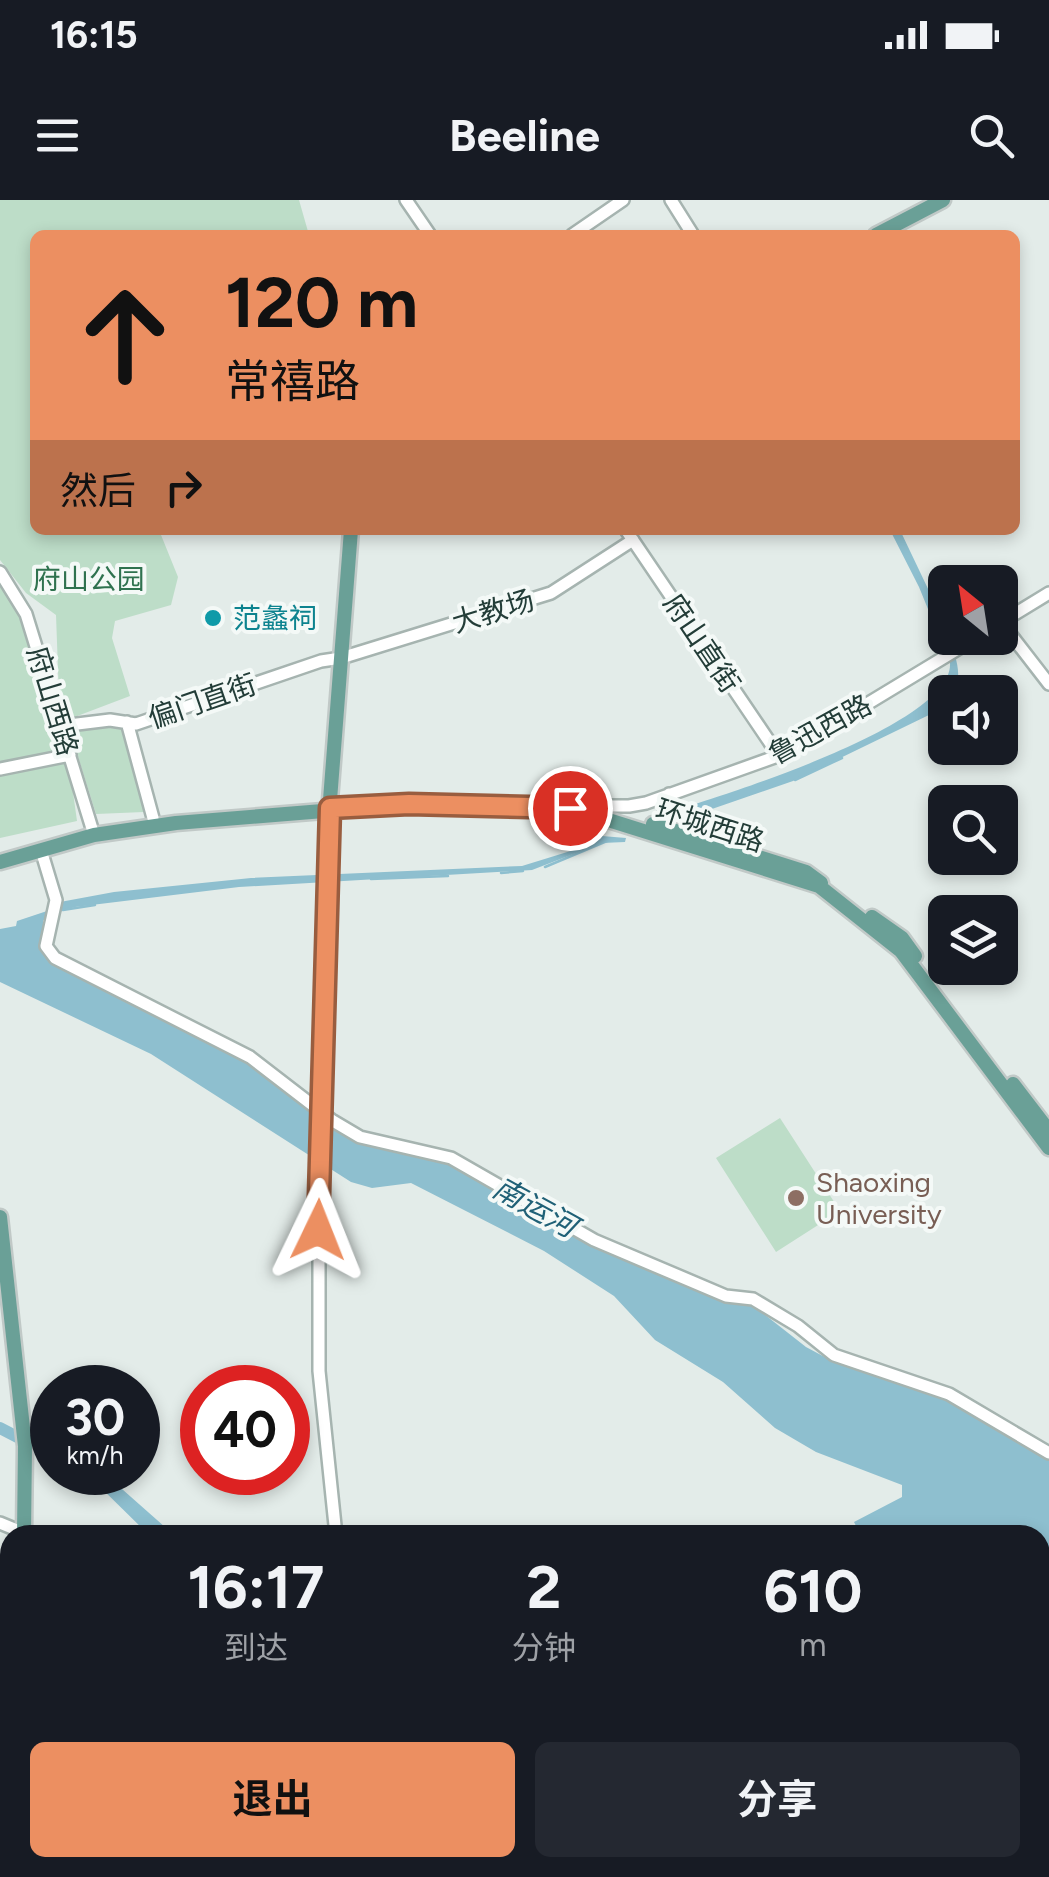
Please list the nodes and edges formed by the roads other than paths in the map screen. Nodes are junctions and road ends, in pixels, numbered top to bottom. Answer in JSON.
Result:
{"nodes":[{"id":1,"x":406,"y":200,"type":"edge"},
{"id":2,"x":624,"y":200,"type":"edge"},
{"id":3,"x":671,"y":200,"type":"edge"},
{"id":4,"x":943,"y":200,"type":"edge"},
{"id":5,"x":427,"y":230,"type":"edge"},
{"id":6,"x":579,"y":230,"type":"edge"},
{"id":7,"x":690,"y":230,"type":"edge"},
{"id":8,"x":886,"y":230,"type":"edge"},
{"id":9,"x":351,"y":535,"type":"edge"},
{"id":10,"x":629,"y":535,"type":"edge"},
{"id":11,"x":0,"y":572,"type":"edge"},
{"id":12,"x":1049,"y":593,"type":"edge"},
{"id":13,"x":1018,"y":612,"type":"edge"},
{"id":14,"x":1018,"y":645,"type":"edge"},
{"id":15,"x":947,"y":655,"type":"edge"},
{"id":16,"x":341,"y":658,"type":"junction"},
{"id":17,"x":1049,"y":684,"type":"edge"},
{"id":18,"x":124,"y":716,"type":"junction"},
{"id":19,"x":61,"y":726,"type":"junction"},
{"id":20,"x":70,"y":755,"type":"junction"},
{"id":21,"x":778,"y":756,"type":"junction"},
{"id":22,"x":0,"y":769,"type":"edge"},
{"id":23,"x":669,"y":794,"type":"junction"},
{"id":24,"x":330,"y":804,"type":"junction"},
{"id":25,"x":595,"y":806,"type":"junction"},
{"id":26,"x":153,"y":818,"type":"junction"},
{"id":27,"x":634,"y":822,"type":"junction"},
{"id":28,"x":93,"y":831,"type":"junction"},
{"id":29,"x":666,"y":832,"type":"junction"},
{"id":30,"x":41,"y":850,"type":"junction"},
{"id":31,"x":0,"y":853,"type":"edge"},
{"id":32,"x":0,"y":862,"type":"edge"},
{"id":33,"x":1049,"y":1132,"type":"edge"},
{"id":34,"x":1049,"y":1148,"type":"edge"},
{"id":35,"x":0,"y":1216,"type":"edge"},
{"id":36,"x":0,"y":1284,"type":"edge"},
{"id":37,"x":20,"y":1438,"type":"junction"},
{"id":38,"x":1049,"y":1453,"type":"edge"},
{"id":39,"x":20,"y":1525,"type":"edge"},
{"id":40,"x":335,"y":1525,"type":"edge"}],
"edges":[{"from":1,"to":5,"type":"street"},
{"from":2,"to":6,"type":"street"},
{"from":3,"to":7,"type":"street"},
{"from":4,"to":8,"type":"main road"},
{"from":9,"to":16,"type":"main road"},
{"from":10,"to":16,"type":"street","name":"大教场"},
{"from":10,"to":21,"type":"street","name":"府山直街"},
{"from":11,"to":19,"type":"street","name":"府山西路"},
{"from":12,"to":13,"type":"street"},
{"from":14,"to":17,"type":"street"},
{"from":15,"to":21,"type":"street","name":"鲁迅西路"},
{"from":16,"to":18,"type":"street","name":"偏门直街"},
{"from":16,"to":24,"type":"main road"},
{"from":18,"to":19,"type":"street","name":"偏门直街"},
{"from":18,"to":26,"type":"street"},
{"from":19,"to":20,"type":"street","name":"府山西路"},
{"from":20,"to":22,"type":"street"},
{"from":20,"to":28,"type":"street","name":"府山西路"},
{"from":21,"to":23,"type":"street","name":"鲁迅西路"},
{"from":23,"to":25,"type":"street","name":"鲁迅西路"},
{"from":23,"to":29,"type":"street"},
{"from":24,"to":25,"type":"main road","name":"环城西路"},
{"from":24,"to":26,"type":"main road","name":"环城西路"},
{"from":24,"to":27,"type":"main road","name":"环城西路"},
{"from":24,"to":28,"type":"main road","name":"环城西路"},
{"from":24,"to":40,"type":"street","bridge":true},
{"from":25,"to":27,"type":"main road","name":"环城西路"},
{"from":26,"to":28,"type":"main road","name":"环城西路"},
{"from":27,"to":29,"type":"main road","name":"环城西路"},
{"from":28,"to":30,"type":"main road","name":"环城西路"},
{"from":28,"to":31,"type":"main road","name":"环城西路"},
{"from":29,"to":33,"type":"main road","name":"环城西路"},
{"from":29,"to":34,"type":"main road","name":"环城西路"},
{"from":30,"to":32,"type":"main road","name":"环城西路"},
{"from":30,"to":38,"type":"street"},
{"from":35,"to":37,"type":"main road"},
{"from":36,"to":37,"type":"main road"},
{"from":37,"to":39,"type":"main road"}]}
